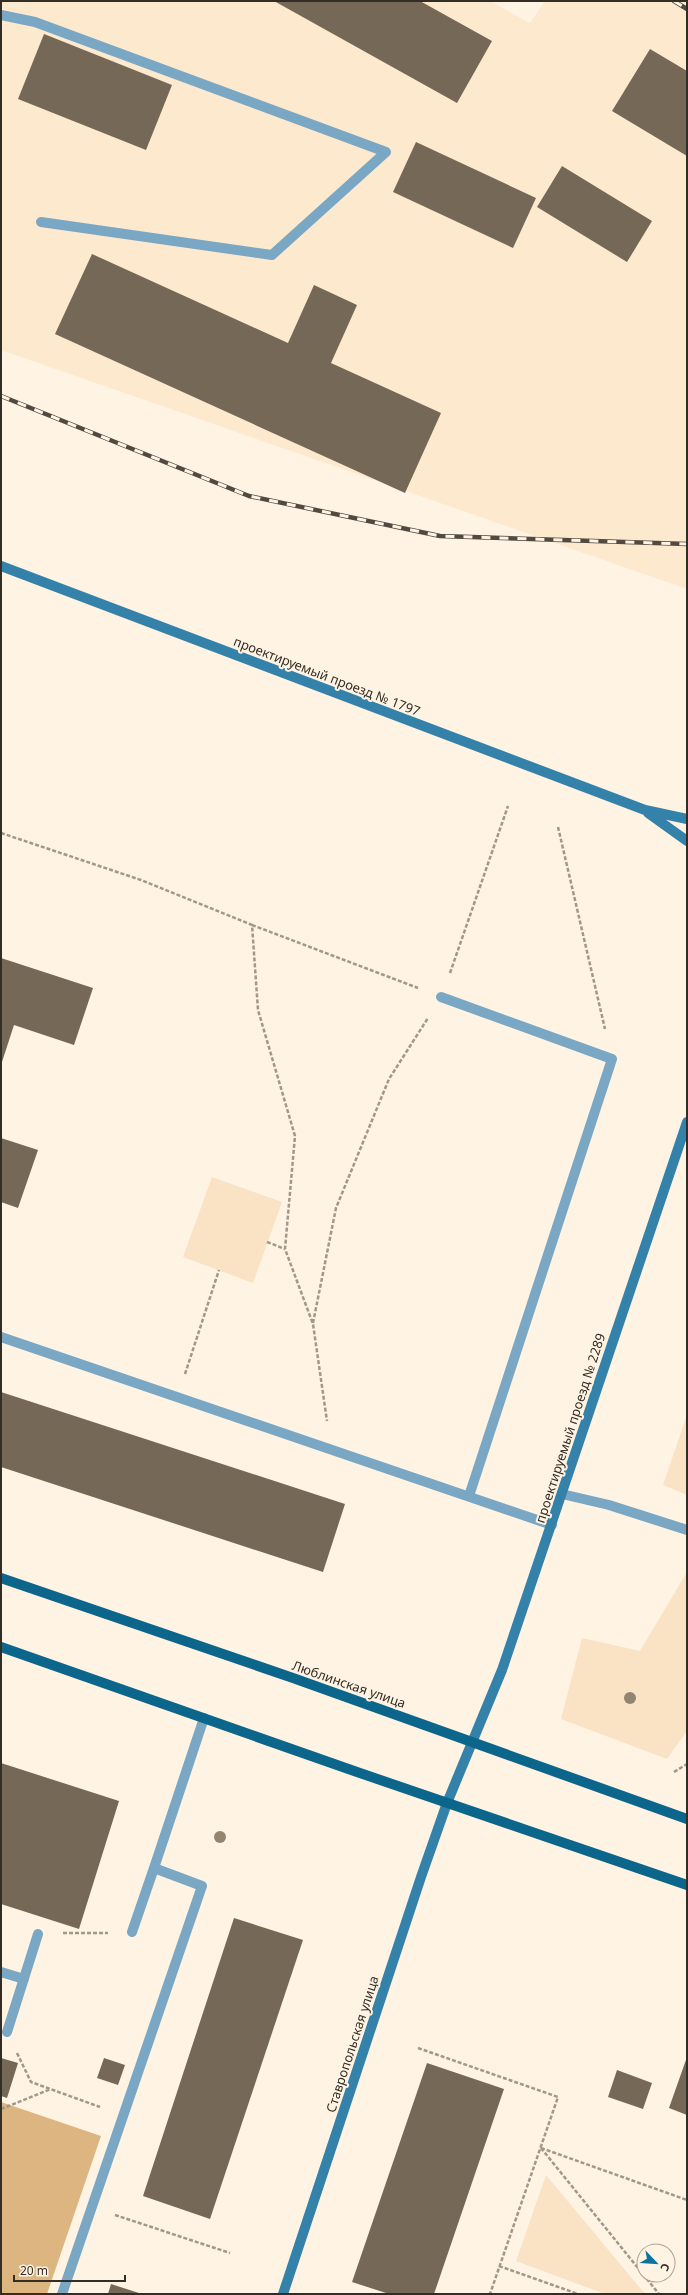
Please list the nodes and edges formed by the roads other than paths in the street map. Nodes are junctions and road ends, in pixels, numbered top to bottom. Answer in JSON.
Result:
{"nodes":[{"id":1,"x":1,"y":15,"type":"edge"},
{"id":2,"x":41,"y":222,"type":"dead end"},
{"id":3,"x":1,"y":566,"type":"edge"},
{"id":4,"x":645,"y":810,"type":"junction"},
{"id":5,"x":687,"y":819,"type":"edge"},
{"id":6,"x":687,"y":841,"type":"edge"},
{"id":7,"x":441,"y":997,"type":"road end"},
{"id":8,"x":687,"y":1122,"type":"edge"},
{"id":9,"x":1,"y":1337,"type":"edge"},
{"id":10,"x":562,"y":1494,"type":"junction"},
{"id":11,"x":469,"y":1496,"type":"junction"},
{"id":12,"x":552,"y":1525,"type":"junction"},
{"id":13,"x":687,"y":1530,"type":"edge"},
{"id":14,"x":1,"y":1578,"type":"edge"},
{"id":15,"x":1,"y":1647,"type":"edge"},
{"id":16,"x":204,"y":1718,"type":"junction"},
{"id":17,"x":472,"y":1741,"type":"junction"},
{"id":18,"x":447,"y":1803,"type":"junction"},
{"id":19,"x":687,"y":1819,"type":"edge"},
{"id":20,"x":154,"y":1868,"type":"junction"},
{"id":21,"x":687,"y":1885,"type":"edge"},
{"id":22,"x":132,"y":1932,"type":"road end"},
{"id":23,"x":38,"y":1934,"type":"road end"},
{"id":24,"x":1,"y":1972,"type":"edge"},
{"id":25,"x":24,"y":1979,"type":"junction"},
{"id":26,"x":7,"y":2032,"type":"road end"},
{"id":27,"x":62,"y":2294,"type":"edge"},
{"id":28,"x":283,"y":2294,"type":"edge"}],
"edges":[{"from":1,"to":2,"type":"lane"},
{"from":3,"to":4,"type":"main road","name":"проектируемый проезд № 1797"},
{"from":4,"to":5,"type":"main road"},
{"from":4,"to":6,"type":"main road"},
{"from":7,"to":11,"type":"lane"},
{"from":8,"to":10,"type":"main road","name":"проектируемый проезд № 2289"},
{"from":9,"to":11,"type":"lane"},
{"from":10,"to":12,"type":"main road","name":"проектируемый проезд № 2289"},
{"from":10,"to":13,"type":"lane"},
{"from":11,"to":12,"type":"lane"},
{"from":12,"to":17,"type":"main road","name":"проектируемый проезд № 2289"},
{"from":14,"to":17,"type":"main road","name":"Люблинская улица"},
{"from":15,"to":16,"type":"main road"},
{"from":16,"to":18,"type":"main road"},
{"from":16,"to":20,"type":"lane"},
{"from":17,"to":18,"type":"main road","name":"проектируемый проезд № 2289"},
{"from":17,"to":19,"type":"main road","name":"Люблинская улица"},
{"from":18,"to":21,"type":"main road"},
{"from":18,"to":28,"type":"main road","name":"Ставропольская улица"},
{"from":20,"to":22,"type":"lane"},
{"from":20,"to":27,"type":"lane"},
{"from":23,"to":25,"type":"lane"},
{"from":24,"to":25,"type":"lane"},
{"from":25,"to":26,"type":"lane"}]}
